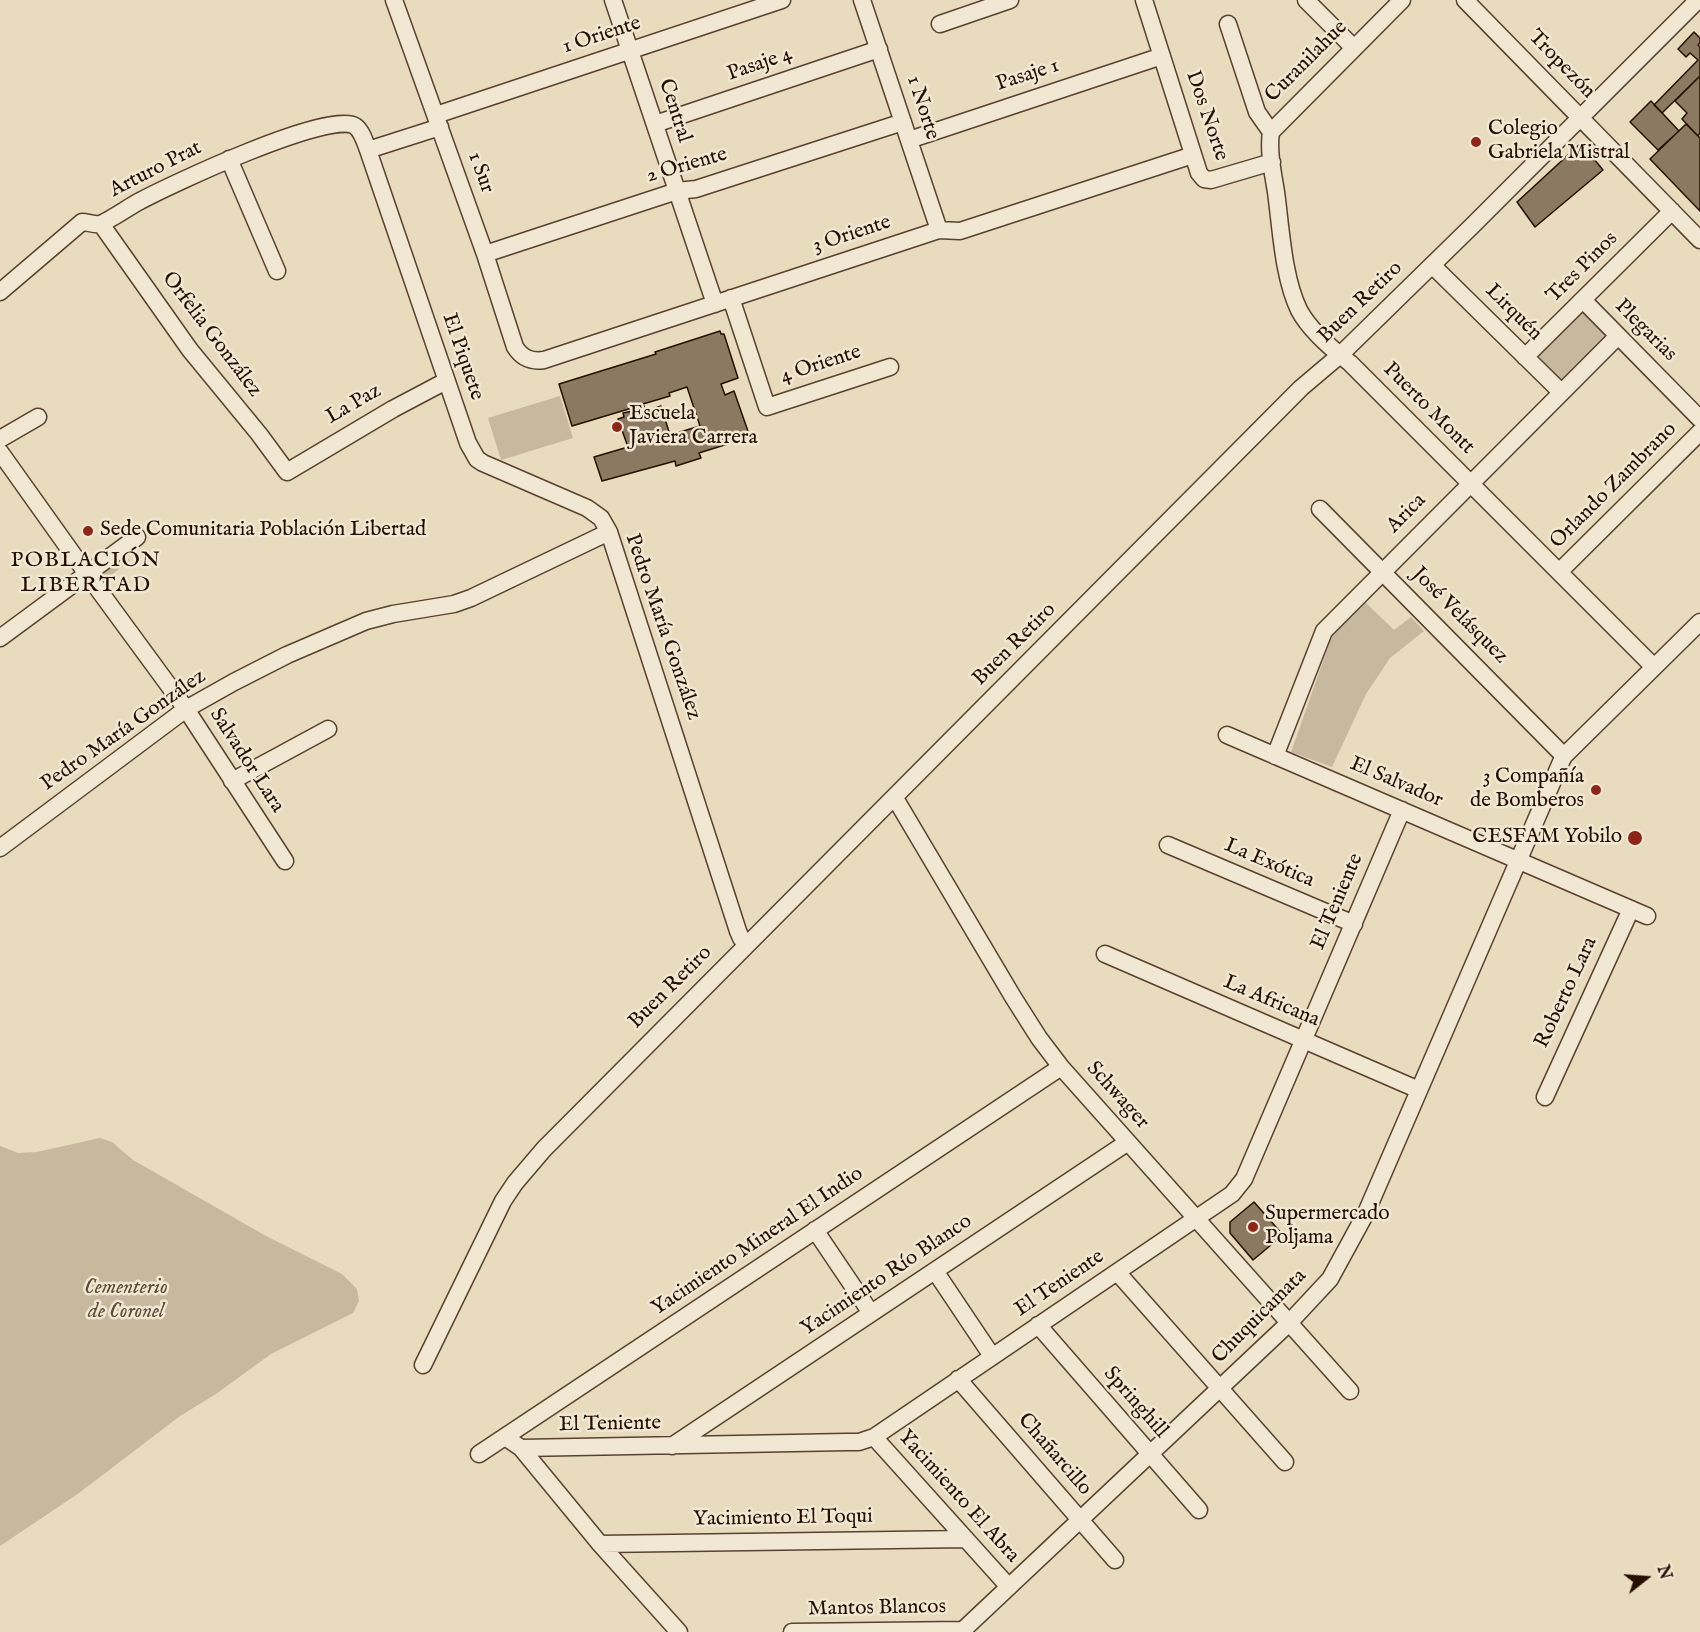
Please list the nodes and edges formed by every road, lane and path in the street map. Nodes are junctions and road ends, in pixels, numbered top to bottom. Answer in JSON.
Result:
{"nodes":[{"id":1,"x":394,"y":0,"type":"edge"},
{"id":2,"x":613,"y":0,"type":"edge"},
{"id":3,"x":782,"y":0,"type":"edge"},
{"id":4,"x":862,"y":0,"type":"edge"},
{"id":5,"x":1010,"y":0,"type":"edge"},
{"id":6,"x":1144,"y":0,"type":"edge"},
{"id":7,"x":1306,"y":0,"type":"edge"},
{"id":8,"x":1402,"y":0,"type":"edge"},
{"id":9,"x":1465,"y":0,"type":"edge"},
{"id":10,"x":1698,"y":0,"type":"edge"},
{"id":11,"x":940,"y":24,"type":"dead end"},
{"id":12,"x":1228,"y":24,"type":"dead end"},
{"id":13,"x":1354,"y":48,"type":"junction"},
{"id":14,"x":879,"y":49,"type":"junction"},
{"id":15,"x":630,"y":51,"type":"junction"},
{"id":16,"x":1162,"y":56,"type":"junction"},
{"id":17,"x":1580,"y":117,"type":"junction"},
{"id":18,"x":438,"y":121,"type":"junction"},
{"id":19,"x":903,"y":122,"type":"junction"},
{"id":20,"x":655,"y":124,"type":"junction"},
{"id":21,"x":353,"y":125,"type":"joint"},
{"id":22,"x":1270,"y":132,"type":"junction"},
{"id":23,"x":909,"y":140,"type":"junction"},
{"id":24,"x":368,"y":150,"type":"junction"},
{"id":25,"x":1193,"y":155,"type":"junction"},
{"id":26,"x":229,"y":159,"type":"junction"},
{"id":27,"x":1272,"y":162,"type":"junction"},
{"id":28,"x":677,"y":191,"type":"junction"},
{"id":29,"x":1672,"y":211,"type":"junction"},
{"id":30,"x":101,"y":224,"type":"junction"},
{"id":31,"x":939,"y":230,"type":"junction"},
{"id":32,"x":1700,"y":240,"type":"edge"},
{"id":33,"x":485,"y":254,"type":"junction"},
{"id":34,"x":1432,"y":265,"type":"junction"},
{"id":35,"x":277,"y":271,"type":"dead end"},
{"id":36,"x":0,"y":291,"type":"edge"},
{"id":37,"x":731,"y":298,"type":"junction"},
{"id":38,"x":1583,"y":300,"type":"junction"},
{"id":39,"x":715,"y":304,"type":"junction"},
{"id":40,"x":1618,"y":336,"type":"junction"},
{"id":41,"x":1340,"y":355,"type":"junction"},
{"id":42,"x":1525,"y":357,"type":"junction"},
{"id":43,"x":526,"y":358,"type":"joint"},
{"id":44,"x":890,"y":367,"type":"dead end"},
{"id":45,"x":446,"y":381,"type":"junction"},
{"id":46,"x":1561,"y":392,"type":"junction"},
{"id":47,"x":38,"y":417,"type":"dead end"},
{"id":48,"x":1700,"y":419,"type":"edge"},
{"id":49,"x":1700,"y":432,"type":"edge"},
{"id":50,"x":0,"y":439,"type":"edge"},
{"id":51,"x":0,"y":452,"type":"edge"},
{"id":52,"x":287,"y":472,"type":"joint"},
{"id":53,"x":1470,"y":483,"type":"junction"},
{"id":54,"x":1320,"y":509,"type":"dead end"},
{"id":55,"x":609,"y":532,"type":"junction"},
{"id":56,"x":137,"y":537,"type":"dead end"},
{"id":57,"x":1382,"y":571,"type":"junction"},
{"id":58,"x":1559,"y":572,"type":"junction"},
{"id":59,"x":87,"y":574,"type":"junction"},
{"id":60,"x":1700,"y":622,"type":"edge"},
{"id":61,"x":0,"y":638,"type":"edge"},
{"id":62,"x":1654,"y":668,"type":"junction"},
{"id":63,"x":186,"y":709,"type":"junction"},
{"id":64,"x":328,"y":729,"type":"dead end"},
{"id":65,"x":1227,"y":735,"type":"dead end"},
{"id":66,"x":1275,"y":756,"type":"junction"},
{"id":67,"x":1564,"y":756,"type":"junction"},
{"id":68,"x":232,"y":781,"type":"junction"},
{"id":69,"x":895,"y":798,"type":"junction"},
{"id":70,"x":1402,"y":810,"type":"junction"},
{"id":71,"x":1168,"y":845,"type":"dead end"},
{"id":72,"x":0,"y":848,"type":"edge"},
{"id":73,"x":285,"y":861,"type":"dead end"},
{"id":74,"x":1519,"y":861,"type":"junction"},
{"id":75,"x":1639,"y":912,"type":"joint"},
{"id":76,"x":1354,"y":924,"type":"junction"},
{"id":77,"x":747,"y":944,"type":"junction"},
{"id":78,"x":1106,"y":954,"type":"dead end"},
{"id":79,"x":1304,"y":1040,"type":"junction"},
{"id":80,"x":1061,"y":1067,"type":"junction"},
{"id":81,"x":1419,"y":1090,"type":"junction"},
{"id":82,"x":1545,"y":1097,"type":"dead end"},
{"id":83,"x":1128,"y":1143,"type":"junction"},
{"id":84,"x":1196,"y":1218,"type":"junction"},
{"id":85,"x":815,"y":1230,"type":"junction"},
{"id":86,"x":935,"y":1271,"type":"junction"},
{"id":87,"x":1117,"y":1272,"type":"junction"},
{"id":88,"x":871,"y":1313,"type":"junction"},
{"id":89,"x":1289,"y":1323,"type":"junction"},
{"id":90,"x":1038,"y":1325,"type":"junction"},
{"id":91,"x":992,"y":1356,"type":"junction"},
{"id":92,"x":423,"y":1365,"type":"dead end"},
{"id":93,"x":958,"y":1379,"type":"junction"},
{"id":94,"x":1220,"y":1389,"type":"junction"},
{"id":95,"x":1350,"y":1391,"type":"dead end"},
{"id":96,"x":505,"y":1437,"type":"junction"},
{"id":97,"x":874,"y":1437,"type":"junction"},
{"id":98,"x":671,"y":1446,"type":"junction"},
{"id":99,"x":522,"y":1449,"type":"junction"},
{"id":100,"x":479,"y":1454,"type":"dead end"},
{"id":101,"x":1150,"y":1454,"type":"junction"},
{"id":102,"x":1285,"y":1462,"type":"dead end"},
{"id":103,"x":1199,"y":1510,"type":"dead end"},
{"id":104,"x":1080,"y":1520,"type":"junction"},
{"id":105,"x":966,"y":1539,"type":"junction"},
{"id":106,"x":600,"y":1544,"type":"junction"},
{"id":107,"x":1115,"y":1560,"type":"dead end"},
{"id":108,"x":1009,"y":1587,"type":"junction"},
{"id":109,"x":962,"y":1631,"type":"edge"},
{"id":110,"x":679,"y":1632,"type":"edge"},
{"id":111,"x":792,"y":1632,"type":"edge"}],
"edges":[{"from":1,"to":18,"type":"street","name":"1 Sur"},
{"from":2,"to":15,"type":"street","name":"Central"},
{"from":3,"to":15,"type":"street","name":"1 Oriente"},
{"from":4,"to":14,"type":"street","name":"1 Norte"},
{"from":5,"to":11,"type":"street"},
{"from":6,"to":16,"type":"street","name":"Dos Norte"},
{"from":7,"to":13,"type":"street"},
{"from":8,"to":13,"type":"street","name":"Curanilahue"},
{"from":9,"to":17,"type":"street","name":"Tropezón"},
{"from":10,"to":17,"type":"street","name":"Buen Retiro"},
{"from":12,"to":22,"type":"street"},
{"from":13,"to":22,"type":"street","name":"Curanilahue"},
{"from":14,"to":19,"type":"street","name":"1 Norte"},
{"from":14,"to":20,"type":"street","name":"Pasaje 4"},
{"from":15,"to":18,"type":"street","name":"1 Oriente"},
{"from":15,"to":20,"type":"street","name":"Central"},
{"from":16,"to":23,"type":"street","name":"Pasaje 1"},
{"from":16,"to":25,"type":"street","name":"Dos Norte"},
{"from":17,"to":29,"type":"street","name":"Tropezón"},
{"from":17,"to":34,"type":"street","name":"Buen Retiro"},
{"from":18,"to":24,"type":"street","name":"1 Oriente"},
{"from":18,"to":33,"type":"street","name":"1 Sur"},
{"from":19,"to":23,"type":"street","name":"1 Norte"},
{"from":19,"to":28,"type":"street","name":"2 Oriente"},
{"from":20,"to":28,"type":"street","name":"Central"},
{"from":21,"to":24,"type":"street","name":"El Piquete"},
{"from":21,"to":26,"type":"street","name":"Arturo Prat"},
{"from":22,"to":27,"type":"street","name":"Puerto Montt"},
{"from":23,"to":31,"type":"street","name":"1 Norte"},
{"from":24,"to":45,"type":"street","name":"El Piquete"},
{"from":25,"to":27,"type":"street","name":"Dos Norte"},
{"from":25,"to":31,"type":"street","name":"3 Oriente"},
{"from":26,"to":30,"type":"street","name":"Arturo Prat"},
{"from":26,"to":35,"type":"street"},
{"from":27,"to":41,"type":"street","name":"Puerto Montt"},
{"from":28,"to":33,"type":"street","name":"2 Oriente"},
{"from":28,"to":39,"type":"street","name":"Central"},
{"from":29,"to":32,"type":"street","name":"Tropezón"},
{"from":29,"to":38,"type":"street","name":"Tres Pinos"},
{"from":30,"to":36,"type":"street","name":"Arturo Prat"},
{"from":30,"to":52,"type":"street","name":"Orfelia González"},
{"from":31,"to":37,"type":"street","name":"3 Oriente"},
{"from":33,"to":43,"type":"street","name":"1 Sur"},
{"from":34,"to":41,"type":"street","name":"Buen Retiro"},
{"from":34,"to":42,"type":"street","name":"Lirquén"},
{"from":37,"to":39,"type":"street","name":"3 Oriente"},
{"from":37,"to":44,"type":"street","name":"4 Oriente"},
{"from":38,"to":40,"type":"street","name":"Plegarias"},
{"from":38,"to":42,"type":"street","name":"Tres Pinos"},
{"from":39,"to":43,"type":"street","name":"3 Oriente"},
{"from":40,"to":46,"type":"street","name":"Arica"},
{"from":40,"to":48,"type":"street","name":"Plegarias"},
{"from":41,"to":53,"type":"street","name":"Puerto Montt"},
{"from":41,"to":69,"type":"street","name":"Buen Retiro"},
{"from":42,"to":46,"type":"street","name":"Lirquén"},
{"from":45,"to":52,"type":"street","name":"La Paz"},
{"from":45,"to":55,"type":"street","name":"El Piquete"},
{"from":46,"to":53,"type":"street","name":"Arica"},
{"from":47,"to":50,"type":"street"},
{"from":49,"to":58,"type":"street","name":"Orlando Zambrano"},
{"from":51,"to":59,"type":"street","name":"Salvador Lara"},
{"from":53,"to":57,"type":"street","name":"Arica"},
{"from":53,"to":58,"type":"street","name":"Puerto Montt"},
{"from":54,"to":57,"type":"street","name":"José Velásquez"},
{"from":55,"to":63,"type":"street","name":"Pedro María González"},
{"from":55,"to":77,"type":"street","name":"Pedro María González"},
{"from":56,"to":59,"type":"street"},
{"from":57,"to":66,"type":"street","name":"Arica"},
{"from":57,"to":67,"type":"street","name":"José Velásquez"},
{"from":58,"to":62,"type":"street","name":"Puerto Montt"},
{"from":59,"to":61,"type":"street"},
{"from":59,"to":63,"type":"street","name":"Salvador Lara"},
{"from":60,"to":62,"type":"street"},
{"from":62,"to":67,"type":"street"},
{"from":63,"to":68,"type":"street","name":"Salvador Lara"},
{"from":63,"to":72,"type":"street","name":"Pedro María González"},
{"from":64,"to":68,"type":"street"},
{"from":65,"to":66,"type":"street","name":"El Salvador"},
{"from":66,"to":70,"type":"street","name":"El Salvador"},
{"from":67,"to":74,"type":"street","name":"Chuquicamata"},
{"from":68,"to":73,"type":"street","name":"Salvador Lara"},
{"from":69,"to":77,"type":"street","name":"Buen Retiro"},
{"from":69,"to":80,"type":"street","name":"Schwager"},
{"from":70,"to":74,"type":"street","name":"El Salvador"},
{"from":70,"to":76,"type":"street","name":"El Teniente"},
{"from":71,"to":76,"type":"street","name":"La Exótica"},
{"from":74,"to":75,"type":"street","name":"El Salvador"},
{"from":74,"to":81,"type":"street","name":"Chuquicamata"},
{"from":75,"to":82,"type":"street","name":"Roberto Lara"},
{"from":76,"to":79,"type":"street","name":"El Teniente"},
{"from":77,"to":92,"type":"street","name":"Buen Retiro"},
{"from":78,"to":79,"type":"street","name":"La Africana"},
{"from":79,"to":81,"type":"street","name":"La Africana"},
{"from":79,"to":84,"type":"street","name":"El Teniente"},
{"from":80,"to":83,"type":"street","name":"Schwager"},
{"from":80,"to":85,"type":"street","name":"Yacimiento Mineral El Indio"},
{"from":81,"to":89,"type":"street","name":"Chuquicamata"},
{"from":83,"to":84,"type":"street","name":"Schwager"},
{"from":83,"to":86,"type":"street","name":"Yacimiento Río Blanco"},
{"from":84,"to":87,"type":"street","name":"El Teniente"},
{"from":84,"to":89,"type":"street","name":"Schwager"},
{"from":85,"to":88,"type":"street"},
{"from":85,"to":96,"type":"street","name":"Yacimiento Mineral El Indio"},
{"from":86,"to":88,"type":"street","name":"Yacimiento Río Blanco"},
{"from":86,"to":91,"type":"street"},
{"from":87,"to":90,"type":"street","name":"El Teniente"},
{"from":87,"to":94,"type":"street"},
{"from":88,"to":98,"type":"street","name":"Yacimiento Río Blanco"},
{"from":89,"to":94,"type":"street","name":"Chuquicamata"},
{"from":89,"to":95,"type":"street","name":"Schwager"},
{"from":90,"to":91,"type":"street","name":"El Teniente"},
{"from":90,"to":101,"type":"street","name":"Springhill"},
{"from":91,"to":93,"type":"street","name":"El Teniente"},
{"from":93,"to":97,"type":"street","name":"El Teniente"},
{"from":93,"to":104,"type":"street","name":"Chañarcillo"},
{"from":94,"to":101,"type":"street","name":"Chuquicamata"},
{"from":94,"to":102,"type":"street"},
{"from":96,"to":99,"type":"street"},
{"from":96,"to":100,"type":"street","name":"Yacimiento Mineral El Indio"},
{"from":97,"to":98,"type":"street","name":"El Teniente"},
{"from":97,"to":105,"type":"street","name":"Yacimiento El Abra"},
{"from":98,"to":99,"type":"street","name":"El Teniente"},
{"from":99,"to":106,"type":"street"},
{"from":101,"to":103,"type":"street","name":"Springhill"},
{"from":101,"to":104,"type":"street","name":"Chuquicamata"},
{"from":104,"to":107,"type":"street","name":"Chañarcillo"},
{"from":104,"to":108,"type":"street","name":"Chuquicamata"},
{"from":105,"to":106,"type":"street","name":"Yacimiento El Toqui"},
{"from":105,"to":108,"type":"street","name":"Yacimiento El Abra"},
{"from":106,"to":110,"type":"street"},
{"from":108,"to":109,"type":"street","name":"Chuquicamata"},
{"from":109,"to":111,"type":"street","name":"Mantos Blancos"}]}
